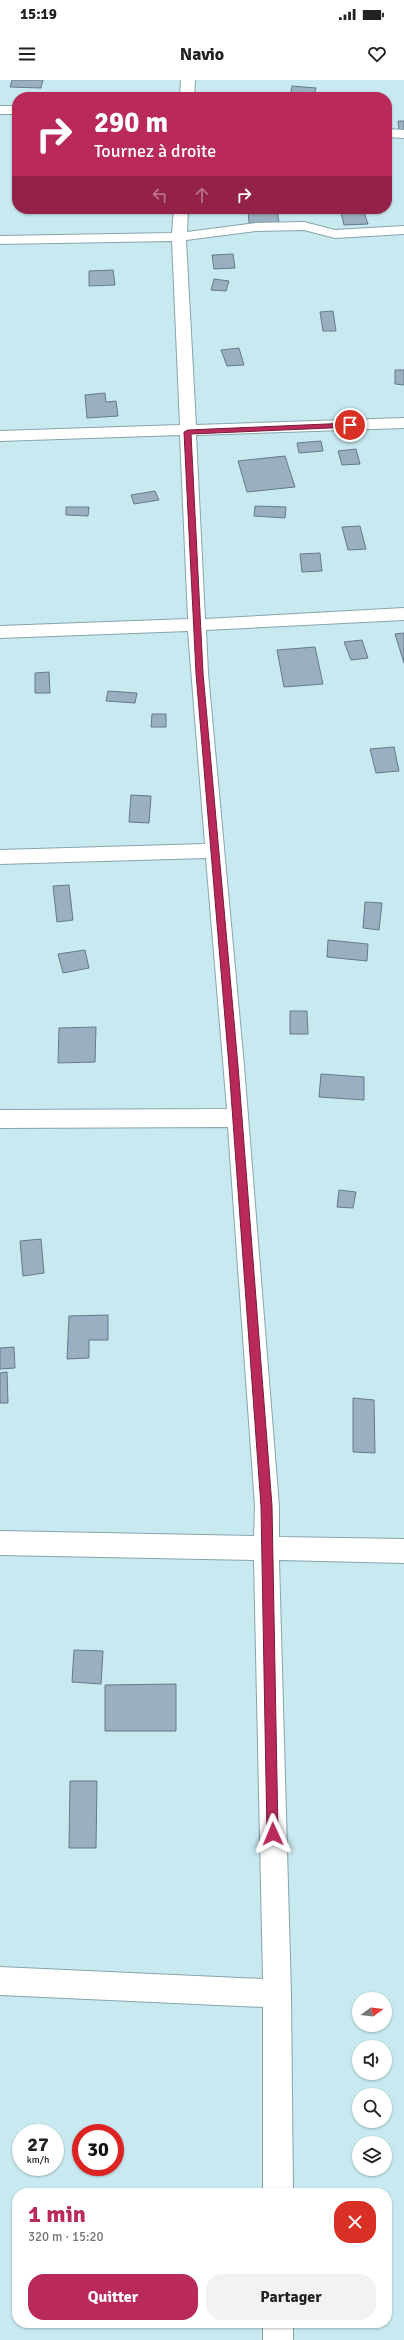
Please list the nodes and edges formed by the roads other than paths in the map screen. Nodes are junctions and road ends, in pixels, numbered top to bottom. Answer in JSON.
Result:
{"nodes":[{"id":1,"x":188,"y":80,"type":"edge"},
{"id":2,"x":187,"y":92,"type":"edge"},
{"id":3,"x":0,"y":110,"type":"edge"},
{"id":4,"x":12,"y":110,"type":"edge"},
{"id":5,"x":392,"y":133,"type":"edge"},
{"id":6,"x":404,"y":134,"type":"edge"},
{"id":7,"x":181,"y":214,"type":"edge"},
{"id":8,"x":404,"y":230,"type":"edge"},
{"id":9,"x":179,"y":238,"type":"junction"},
{"id":10,"x":0,"y":240,"type":"edge"},
{"id":11,"x":404,"y":423,"type":"edge"},
{"id":12,"x":188,"y":432,"type":"junction"},
{"id":13,"x":0,"y":436,"type":"edge"},
{"id":14,"x":404,"y":614,"type":"edge"},
{"id":15,"x":197,"y":625,"type":"junction"},
{"id":16,"x":0,"y":632,"type":"edge"},
{"id":17,"x":215,"y":851,"type":"junction"},
{"id":18,"x":0,"y":857,"type":"edge"},
{"id":19,"x":238,"y":1118,"type":"junction"},
{"id":20,"x":0,"y":1119,"type":"edge"},
{"id":21,"x":0,"y":1543,"type":"edge"},
{"id":22,"x":266,"y":1547,"type":"junction"},
{"id":23,"x":404,"y":1551,"type":"edge"},
{"id":24,"x":0,"y":1980,"type":"edge"},
{"id":25,"x":277,"y":1994,"type":"junction"},
{"id":26,"x":278,"y":2188,"type":"edge"},
{"id":27,"x":278,"y":2328,"type":"edge"},
{"id":28,"x":278,"y":2340,"type":"edge"}],
"edges":[{"from":1,"to":2,"type":"street"},
{"from":3,"to":4,"type":"street"},
{"from":5,"to":6,"type":"street"},
{"from":7,"to":9,"type":"street"},
{"from":8,"to":9,"type":"street"},
{"from":9,"to":10,"type":"street"},
{"from":9,"to":12,"type":"street"},
{"from":11,"to":12,"type":"street"},
{"from":12,"to":13,"type":"street"},
{"from":12,"to":15,"type":"street"},
{"from":14,"to":15,"type":"street"},
{"from":15,"to":16,"type":"street"},
{"from":15,"to":17,"type":"street"},
{"from":17,"to":18,"type":"street"},
{"from":17,"to":19,"type":"street"},
{"from":19,"to":20,"type":"street"},
{"from":19,"to":22,"type":"street"},
{"from":21,"to":22,"type":"street"},
{"from":22,"to":23,"type":"street"},
{"from":22,"to":25,"type":"street"},
{"from":24,"to":25,"type":"street"},
{"from":25,"to":26,"type":"street"},
{"from":27,"to":28,"type":"street"}]}
